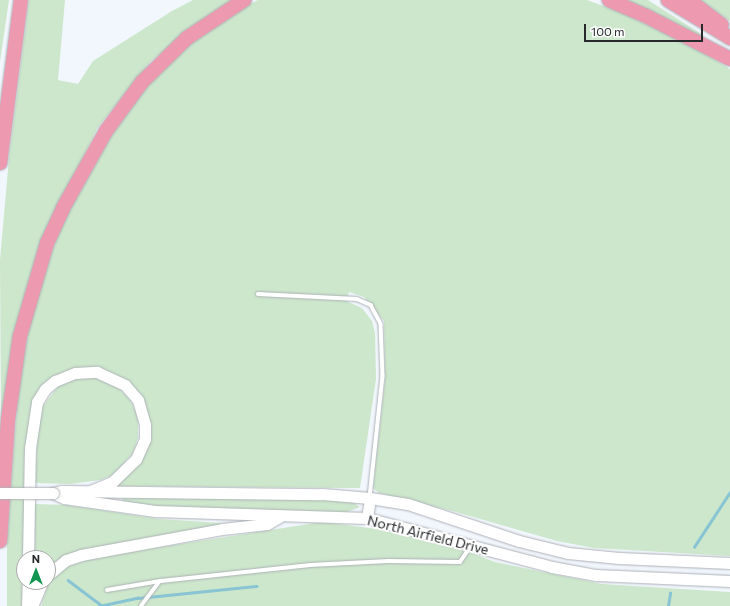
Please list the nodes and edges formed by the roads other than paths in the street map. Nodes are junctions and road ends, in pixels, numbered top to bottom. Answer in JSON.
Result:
{"nodes":[{"id":1,"x":21,"y":0,"type":"edge"},
{"id":2,"x":244,"y":0,"type":"edge"},
{"id":3,"x":609,"y":0,"type":"edge"},
{"id":4,"x":668,"y":0,"type":"edge"},
{"id":5,"x":689,"y":0,"type":"edge"},
{"id":6,"x":730,"y":31,"type":"edge"},
{"id":7,"x":730,"y":38,"type":"edge"},
{"id":8,"x":730,"y":59,"type":"edge"},
{"id":9,"x":0,"y":163,"type":"edge"},
{"id":10,"x":258,"y":294,"type":"dead end"},
{"id":11,"x":88,"y":492,"type":"junction"},
{"id":12,"x":0,"y":493,"type":"edge"},
{"id":13,"x":53,"y":493,"type":"junction"},
{"id":14,"x":370,"y":498,"type":"junction"},
{"id":15,"x":279,"y":516,"type":"junction"},
{"id":16,"x":367,"y":518,"type":"junction"},
{"id":17,"x":0,"y":541,"type":"edge"},
{"id":18,"x":470,"y":545,"type":"junction"},
{"id":19,"x":28,"y":550,"type":"edge"},
{"id":20,"x":730,"y":563,"type":"edge"},
{"id":21,"x":56,"y":568,"type":"edge"},
{"id":22,"x":161,"y":581,"type":"junction"},
{"id":23,"x":730,"y":581,"type":"edge"},
{"id":24,"x":28,"y":590,"type":"edge"},
{"id":25,"x":39,"y":590,"type":"edge"},
{"id":26,"x":107,"y":590,"type":"dead end"},
{"id":27,"x":142,"y":604,"type":"edge"},
{"id":28,"x":27,"y":606,"type":"edge"},
{"id":29,"x":32,"y":606,"type":"edge"}],
"edges":[{"from":1,"to":9,"type":"highway"},
{"from":2,"to":17,"type":"highway"},
{"from":3,"to":8,"type":"highway"},
{"from":4,"to":7,"type":"highway"},
{"from":5,"to":6,"type":"highway"},
{"from":10,"to":14,"type":"lane"},
{"from":11,"to":13,"type":"main road","name":"North Airfield Drive"},
{"from":11,"to":14,"type":"main road","name":"North Airfield Drive"},
{"from":11,"to":19,"type":"main road"},
{"from":12,"to":13,"type":"main road","name":"North Airfield Drive","bridge":true},
{"from":13,"to":15,"type":"main road","name":"North Airfield Drive"},
{"from":14,"to":16,"type":"main road"},
{"from":14,"to":20,"type":"main road","name":"North Airfield Drive"},
{"from":15,"to":16,"type":"main road","name":"North Airfield Drive"},
{"from":15,"to":21,"type":"main road"},
{"from":16,"to":18,"type":"main road","name":"North Airfield Drive"},
{"from":18,"to":22,"type":"lane"},
{"from":18,"to":23,"type":"main road","name":"North Airfield Drive"},
{"from":22,"to":26,"type":"lane"},
{"from":22,"to":27,"type":"lane"},
{"from":24,"to":28,"type":"main road"},
{"from":25,"to":29,"type":"main road"}]}
